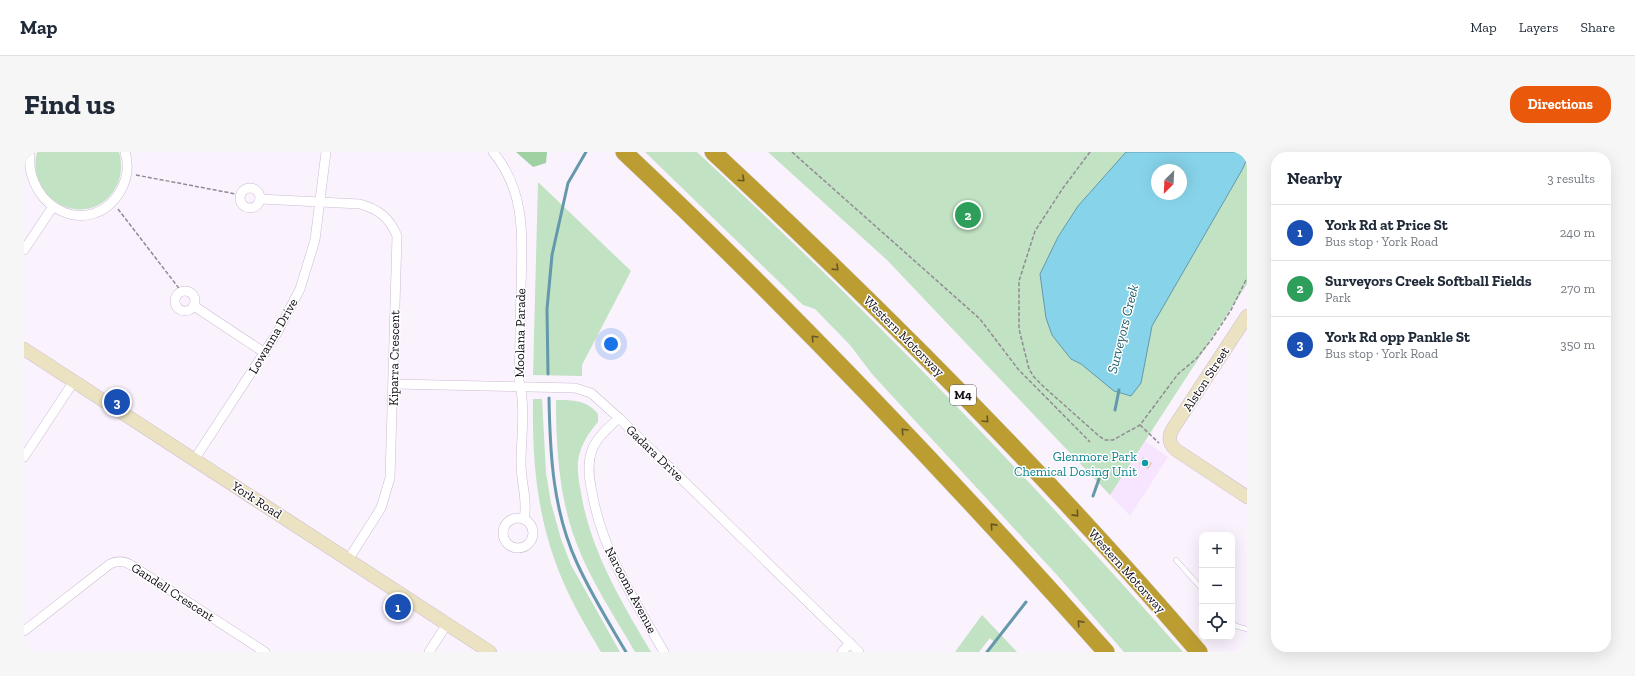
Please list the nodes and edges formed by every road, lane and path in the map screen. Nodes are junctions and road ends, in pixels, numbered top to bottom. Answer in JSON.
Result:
{"nodes":[{"id":1,"x":30,"y":152,"type":"edge"},
{"id":2,"x":125,"y":152,"type":"edge"},
{"id":3,"x":326,"y":152,"type":"edge"},
{"id":4,"x":493,"y":152,"type":"edge"},
{"id":5,"x":624,"y":152,"type":"edge"},
{"id":6,"x":713,"y":152,"type":"edge"},
{"id":7,"x":792,"y":152,"type":"edge"},
{"id":8,"x":1090,"y":152,"type":"edge"},
{"id":9,"x":127,"y":171,"type":"junction"},
{"id":10,"x":241,"y":195,"type":"junction"},
{"id":11,"x":260,"y":199,"type":"junction"},
{"id":12,"x":114,"y":200,"type":"junction"},
{"id":13,"x":320,"y":202,"type":"junction"},
{"id":14,"x":52,"y":208,"type":"junction"},
{"id":15,"x":24,"y":250,"type":"edge"},
{"id":16,"x":1247,"y":278,"type":"edge"},
{"id":17,"x":181,"y":291,"type":"junction"},
{"id":18,"x":194,"y":306,"type":"junction"},
{"id":19,"x":1247,"y":316,"type":"edge"},
{"id":20,"x":24,"y":349,"type":"edge"},
{"id":21,"x":265,"y":353,"type":"junction"},
{"id":22,"x":74,"y":381,"type":"junction"},
{"id":23,"x":394,"y":384,"type":"junction"},
{"id":24,"x":520,"y":387,"type":"junction"},
{"id":25,"x":619,"y":418,"type":"junction"},
{"id":26,"x":1140,"y":425,"type":"junction"},
{"id":27,"x":1090,"y":442,"type":"dead end"},
{"id":28,"x":1166,"y":446,"type":"junction"},
{"id":29,"x":24,"y":457,"type":"edge"},
{"id":30,"x":194,"y":460,"type":"junction"},
{"id":31,"x":1247,"y":497,"type":"edge"},
{"id":32,"x":524,"y":519,"type":"dead end"},
{"id":33,"x":348,"y":560,"type":"junction"},
{"id":34,"x":1176,"y":560,"type":"dead end"},
{"id":35,"x":1199,"y":586,"type":"edge"},
{"id":36,"x":447,"y":624,"type":"junction"},
{"id":37,"x":1235,"y":625,"type":"edge"},
{"id":38,"x":1247,"y":629,"type":"edge"},
{"id":39,"x":24,"y":631,"type":"edge"},
{"id":40,"x":850,"y":643,"type":"junction"},
{"id":41,"x":265,"y":652,"type":"edge"},
{"id":42,"x":429,"y":652,"type":"edge"},
{"id":43,"x":490,"y":652,"type":"edge"},
{"id":44,"x":664,"y":652,"type":"edge"},
{"id":45,"x":842,"y":652,"type":"edge"},
{"id":46,"x":859,"y":652,"type":"edge"},
{"id":47,"x":1106,"y":652,"type":"edge"},
{"id":48,"x":1199,"y":652,"type":"edge"}],
"edges":[{"from":1,"to":14,"type":"street"},
{"from":2,"to":9,"type":"street"},
{"from":3,"to":13,"type":"street","name":"Lowanna Drive"},
{"from":4,"to":24,"type":"street","name":"Moolana Parade"},
{"from":47,"to":5,"type":"highway","one_way":true},
{"from":6,"to":48,"type":"highway","name":"Western Motorway","number":"M4","one_way":true},
{"from":7,"to":27,"type":"path"},
{"from":8,"to":26,"type":"path"},
{"from":9,"to":10,"type":"path"},
{"from":9,"to":12,"type":"street"},
{"from":10,"to":11,"type":"street"},
{"from":10,"to":11,"type":"street"},
{"from":11,"to":13,"type":"street","name":"Kiparra Crescent"},
{"from":12,"to":14,"type":"street"},
{"from":12,"to":17,"type":"path"},
{"from":13,"to":21,"type":"street","name":"Lowanna Drive"},
{"from":13,"to":23,"type":"street","name":"Kiparra Crescent"},
{"from":14,"to":15,"type":"street"},
{"from":16,"to":26,"type":"path"},
{"from":17,"to":18,"type":"street"},
{"from":17,"to":18,"type":"street"},
{"from":18,"to":21,"type":"street"},
{"from":19,"to":28,"type":"street","name":"Alston Street"},
{"from":20,"to":22,"type":"street","name":"York Road"},
{"from":21,"to":30,"type":"street","name":"Lowanna Drive"},
{"from":22,"to":29,"type":"street"},
{"from":22,"to":30,"type":"street","name":"York Road"},
{"from":23,"to":24,"type":"street","name":"Gadara Drive"},
{"from":23,"to":33,"type":"street","name":"Kiparra Crescent"},
{"from":24,"to":25,"type":"street","name":"Gadara Drive"},
{"from":24,"to":32,"type":"street","name":"Moolana Parade"},
{"from":25,"to":40,"type":"street","name":"Gadara Drive"},
{"from":25,"to":44,"type":"street","name":"Narooma Avenue"},
{"from":26,"to":28,"type":"path"},
{"from":28,"to":31,"type":"street"},
{"from":30,"to":33,"type":"street","name":"York Road"},
{"from":33,"to":36,"type":"street","name":"York Road"},
{"from":34,"to":35,"type":"lane"},
{"from":36,"to":42,"type":"street"},
{"from":36,"to":43,"type":"street","name":"York Road"},
{"from":37,"to":38,"type":"lane"},
{"from":39,"to":41,"type":"street","name":"Gandell Crescent"},
{"from":40,"to":45,"type":"street"},
{"from":40,"to":46,"type":"street","name":"Gadara Drive"}]}
